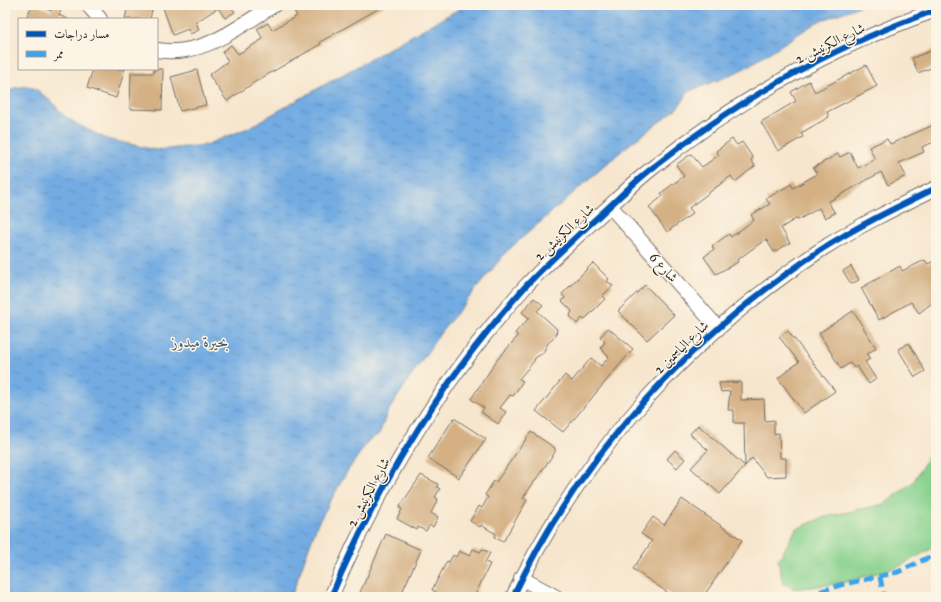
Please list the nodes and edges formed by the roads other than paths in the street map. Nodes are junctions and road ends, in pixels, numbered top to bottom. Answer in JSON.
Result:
{"nodes":[{"id":1,"x":88,"y":5,"type":"edge"},
{"id":2,"x":274,"y":5,"type":"edge"},
{"id":3,"x":936,"y":10,"type":"edge"},
{"id":4,"x":99,"y":18,"type":"edge"},
{"id":5,"x":158,"y":50,"type":"edge"},
{"id":6,"x":936,"y":188,"type":"edge"},
{"id":7,"x":610,"y":206,"type":"junction"},
{"id":8,"x":718,"y":328,"type":"junction"},
{"id":9,"x":521,"y":578,"type":"junction"},
{"id":10,"x":330,"y":597,"type":"edge"},
{"id":11,"x":512,"y":597,"type":"edge"},
{"id":12,"x":556,"y":597,"type":"edge"}],
"edges":[{"from":1,"to":4,"type":"street"},
{"from":2,"to":5,"type":"street"},
{"from":3,"to":7,"type":"street","name":"شارع الكرنيش 2"},
{"from":6,"to":8,"type":"street","name":"شارع الياسمين 2"},
{"from":7,"to":8,"type":"street","name":"شارع 6"},
{"from":7,"to":10,"type":"street","name":"شارع الكرنيش 2"},
{"from":8,"to":9,"type":"street","name":"شارع الياسمين 2"},
{"from":9,"to":11,"type":"street","name":"شارع الياسمين 2"},
{"from":9,"to":12,"type":"street"}]}
